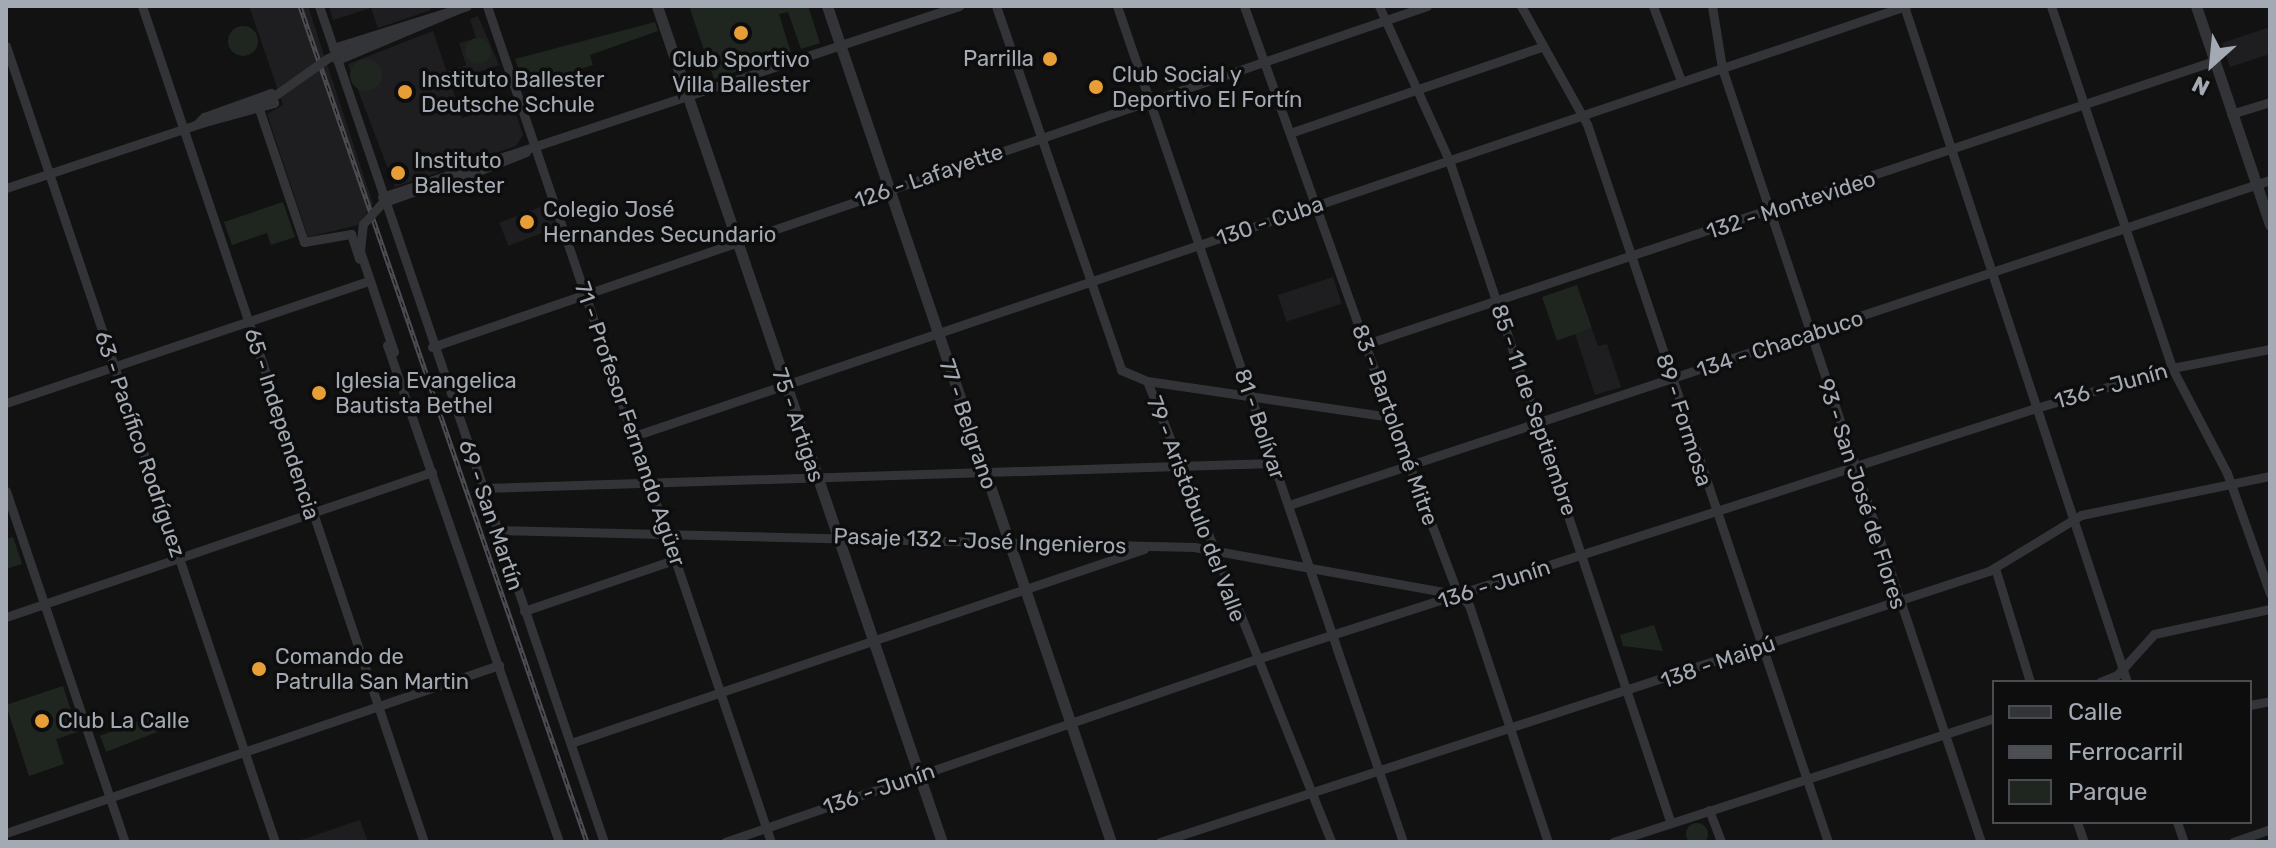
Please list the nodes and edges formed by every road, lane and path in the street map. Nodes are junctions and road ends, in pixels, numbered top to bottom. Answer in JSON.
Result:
{"nodes":[{"id":1,"x":142,"y":6,"type":"edge"},
{"id":2,"x":319,"y":6,"type":"edge"},
{"id":3,"x":487,"y":6,"type":"edge"},
{"id":4,"x":657,"y":6,"type":"edge"},
{"id":5,"x":827,"y":6,"type":"edge"},
{"id":6,"x":959,"y":6,"type":"edge"},
{"id":7,"x":996,"y":6,"type":"edge"},
{"id":8,"x":1117,"y":6,"type":"edge"},
{"id":9,"x":1244,"y":6,"type":"edge"},
{"id":10,"x":1379,"y":6,"type":"edge"},
{"id":11,"x":1427,"y":6,"type":"edge"},
{"id":12,"x":1521,"y":6,"type":"edge"},
{"id":13,"x":1653,"y":6,"type":"edge"},
{"id":14,"x":1712,"y":6,"type":"edge"},
{"id":15,"x":1905,"y":6,"type":"edge"},
{"id":16,"x":2051,"y":6,"type":"edge"},
{"id":17,"x":2196,"y":6,"type":"edge"},
{"id":18,"x":465,"y":7,"type":"edge"},
{"id":19,"x":1384,"y":21,"type":"junction"},
{"id":20,"x":840,"y":45,"type":"junction"},
{"id":21,"x":6,"y":46,"type":"edge"},
{"id":22,"x":1544,"y":46,"type":"junction"},
{"id":23,"x":333,"y":48,"type":"junction"},
{"id":24,"x":337,"y":60,"type":"junction"},
{"id":25,"x":2214,"y":61,"type":"junction"},
{"id":26,"x":1265,"y":62,"type":"junction"},
{"id":27,"x":1722,"y":68,"type":"junction"},
{"id":28,"x":1681,"y":81,"type":"junction"},
{"id":29,"x":1418,"y":90,"type":"junction"},
{"id":30,"x":687,"y":96,"type":"junction"},
{"id":31,"x":1148,"y":102,"type":"junction"},
{"id":32,"x":2270,"y":102,"type":"edge"},
{"id":33,"x":263,"y":105,"type":"junction"},
{"id":34,"x":2084,"y":109,"type":"junction"},
{"id":35,"x":2231,"y":114,"type":"junction"},
{"id":36,"x":1582,"y":115,"type":"junction"},
{"id":37,"x":183,"y":128,"type":"junction"},
{"id":38,"x":1290,"y":133,"type":"junction"},
{"id":39,"x":1041,"y":138,"type":"junction"},
{"id":40,"x":538,"y":149,"type":"junction"},
{"id":41,"x":526,"y":152,"type":"junction"},
{"id":42,"x":1953,"y":152,"type":"junction"},
{"id":43,"x":1449,"y":160,"type":"junction"},
{"id":44,"x":48,"y":174,"type":"junction"},
{"id":45,"x":2270,"y":180,"type":"edge"},
{"id":46,"x":2257,"y":185,"type":"junction"},
{"id":47,"x":6,"y":188,"type":"edge"},
{"id":48,"x":890,"y":189,"type":"junction"},
{"id":49,"x":383,"y":202,"type":"junction"},
{"id":50,"x":1315,"y":205,"type":"junction"},
{"id":51,"x":1770,"y":213,"type":"junction"},
{"id":52,"x":2270,"y":225,"type":"edge"},
{"id":53,"x":2124,"y":229,"type":"junction"},
{"id":54,"x":737,"y":241,"type":"junction"},
{"id":55,"x":1199,"y":245,"type":"junction"},
{"id":56,"x":1630,"y":256,"type":"junction"},
{"id":57,"x":1993,"y":273,"type":"junction"},
{"id":58,"x":366,"y":282,"type":"junction"},
{"id":59,"x":1089,"y":282,"type":"junction"},
{"id":60,"x":586,"y":293,"type":"junction"},
{"id":61,"x":1497,"y":302,"type":"junction"},
{"id":62,"x":247,"y":320,"type":"junction"},
{"id":63,"x":937,"y":334,"type":"junction"},
{"id":64,"x":1809,"y":334,"type":"junction"},
{"id":65,"x":1366,"y":344,"type":"junction"},
{"id":66,"x":432,"y":347,"type":"junction"},
{"id":67,"x":2270,"y":349,"type":"edge"},
{"id":68,"x":114,"y":366,"type":"junction"},
{"id":69,"x":2172,"y":368,"type":"junction"},
{"id":70,"x":1671,"y":379,"type":"junction"},
{"id":71,"x":1147,"y":381,"type":"junction"},
{"id":72,"x":784,"y":385,"type":"junction"},
{"id":73,"x":1251,"y":396,"type":"junction"},
{"id":74,"x":409,"y":397,"type":"junction"},
{"id":75,"x":6,"y":403,"type":"edge"},
{"id":76,"x":2036,"y":408,"type":"junction"},
{"id":77,"x":1391,"y":417,"type":"junction"},
{"id":78,"x":1538,"y":423,"type":"junction"},
{"id":79,"x":634,"y":436,"type":"junction"},
{"id":80,"x":1274,"y":463,"type":"junction"},
{"id":81,"x":1409,"y":463,"type":"junction"},
{"id":82,"x":1177,"y":465,"type":"junction"},
{"id":83,"x":1854,"y":468,"type":"junction"},
{"id":84,"x":432,"y":472,"type":"junction"},
{"id":85,"x":984,"y":472,"type":"junction"},
{"id":86,"x":816,"y":476,"type":"junction"},
{"id":87,"x":2270,"y":476,"type":"edge"},
{"id":88,"x":651,"y":485,"type":"junction"},
{"id":89,"x":2232,"y":485,"type":"junction"},
{"id":90,"x":482,"y":488,"type":"junction"},
{"id":91,"x":6,"y":491,"type":"edge"},
{"id":92,"x":1289,"y":505,"type":"junction"},
{"id":93,"x":1715,"y":512,"type":"junction"},
{"id":94,"x":310,"y":513,"type":"junction"},
{"id":95,"x":2074,"y":517,"type":"junction"},
{"id":96,"x":496,"y":530,"type":"junction"},
{"id":97,"x":667,"y":532,"type":"junction"},
{"id":98,"x":836,"y":537,"type":"junction"},
{"id":99,"x":1008,"y":542,"type":"junction"},
{"id":100,"x":1149,"y":547,"type":"junction"},
{"id":101,"x":1211,"y":550,"type":"junction"},
{"id":102,"x":1582,"y":555,"type":"junction"},
{"id":103,"x":180,"y":559,"type":"junction"},
{"id":104,"x":677,"y":559,"type":"junction"},
{"id":105,"x":1309,"y":566,"type":"junction"},
{"id":106,"x":1995,"y":568,"type":"junction"},
{"id":107,"x":1024,"y":588,"type":"junction"},
{"id":108,"x":2270,"y":594,"type":"edge"},
{"id":109,"x":1460,"y":595,"type":"junction"},
{"id":110,"x":1897,"y":600,"type":"junction"},
{"id":111,"x":45,"y":604,"type":"junction"},
{"id":112,"x":2270,"y":609,"type":"edge"},
{"id":113,"x":524,"y":611,"type":"junction"},
{"id":114,"x":6,"y":617,"type":"edge"},
{"id":115,"x":1333,"y":635,"type":"junction"},
{"id":116,"x":872,"y":641,"type":"junction"},
{"id":117,"x":1761,"y":647,"type":"junction"},
{"id":118,"x":1254,"y":660,"type":"junction"},
{"id":119,"x":499,"y":665,"type":"junction"},
{"id":120,"x":2122,"y":669,"type":"junction"},
{"id":121,"x":2029,"y":680,"type":"edge"},
{"id":122,"x":2103,"y":680,"type":"edge"},
{"id":123,"x":2126,"y":680,"type":"edge"},
{"id":124,"x":1627,"y":693,"type":"junction"},
{"id":125,"x":722,"y":694,"type":"junction"},
{"id":126,"x":377,"y":705,"type":"junction"},
{"id":127,"x":1992,"y":719,"type":"edge"},
{"id":128,"x":1072,"y":723,"type":"junction"},
{"id":129,"x":1511,"y":729,"type":"junction"},
{"id":130,"x":1945,"y":736,"type":"junction"},
{"id":131,"x":571,"y":743,"type":"junction"},
{"id":132,"x":245,"y":751,"type":"junction"},
{"id":133,"x":1380,"y":771,"type":"junction"},
{"id":134,"x":919,"y":775,"type":"junction"},
{"id":135,"x":1808,"y":783,"type":"junction"},
{"id":136,"x":1308,"y":792,"type":"junction"},
{"id":137,"x":110,"y":797,"type":"junction"},
{"id":138,"x":1709,"y":810,"type":"junction"},
{"id":139,"x":1670,"y":821,"type":"junction"},
{"id":140,"x":766,"y":828,"type":"junction"},
{"id":141,"x":2270,"y":829,"type":"edge"},
{"id":142,"x":6,"y":833,"type":"edge"},
{"id":143,"x":1617,"y":841,"type":"edge"},
{"id":144,"x":125,"y":842,"type":"edge"},
{"id":145,"x":275,"y":842,"type":"edge"},
{"id":146,"x":424,"y":842,"type":"edge"},
{"id":147,"x":559,"y":842,"type":"edge"},
{"id":148,"x":604,"y":842,"type":"edge"},
{"id":149,"x":725,"y":842,"type":"edge"},
{"id":150,"x":771,"y":842,"type":"edge"},
{"id":151,"x":942,"y":842,"type":"edge"},
{"id":152,"x":1111,"y":842,"type":"edge"},
{"id":153,"x":1160,"y":842,"type":"edge"},
{"id":154,"x":1331,"y":842,"type":"edge"},
{"id":155,"x":1403,"y":842,"type":"edge"},
{"id":156,"x":1548,"y":842,"type":"edge"},
{"id":157,"x":1721,"y":842,"type":"edge"},
{"id":158,"x":1828,"y":842,"type":"edge"},
{"id":159,"x":1981,"y":842,"type":"edge"},
{"id":160,"x":2233,"y":842,"type":"edge"}],
"edges":[{"from":1,"to":37,"type":"street","name":"65 - Independencia"},
{"from":2,"to":23,"type":"street","name":"69 - San Martín"},
{"from":3,"to":40,"type":"street","name":"71 - Profesor Fernando Agüer"},
{"from":4,"to":30,"type":"street","name":"75 - Artigas"},
{"from":5,"to":20,"type":"street","name":"77 - Belgrano"},
{"from":6,"to":20,"type":"street"},
{"from":7,"to":39,"type":"street","name":"79 - Aristóbulo del Valle"},
{"from":8,"to":31,"type":"street","name":"81 - Bolívar"},
{"from":9,"to":26,"type":"street","name":"83 - Bartolomé Mitre"},
{"from":10,"to":19,"type":"street","name":"85 - 11 de Septiembre"},
{"from":11,"to":19,"type":"street","name":"126 - Lafayette"},
{"from":12,"to":22,"type":"street","name":"89 - Formosa"},
{"from":13,"to":28,"type":"street"},
{"from":14,"to":27,"type":"street","name":"93 - San José de Flores"},
{"from":15,"to":27,"type":"street","name":"130 - Cuba"},
{"from":15,"to":42,"type":"street"},
{"from":16,"to":34,"type":"street"},
{"from":17,"to":25,"type":"street"},
{"from":18,"to":23,"type":"street"},
{"from":18,"to":24,"type":"street"},
{"from":18,"to":33,"type":"street","bridge":true},
{"from":19,"to":26,"type":"street","name":"126 - Lafayette"},
{"from":19,"to":29,"type":"street","name":"85 - 11 de Septiembre"},
{"from":20,"to":30,"type":"street"},
{"from":20,"to":48,"type":"street","name":"77 - Belgrano"},
{"from":21,"to":44,"type":"street","name":"63 - Pacífico Rodríguez"},
{"from":22,"to":29,"type":"street"},
{"from":22,"to":36,"type":"street","name":"89 - Formosa"},
{"from":23,"to":24,"type":"street","name":"69 - San Martín"},
{"from":24,"to":49,"type":"street","name":"69 - San Martín"},
{"from":25,"to":34,"type":"street","name":"132 - Montevideo"},
{"from":25,"to":35,"type":"street"},
{"from":26,"to":31,"type":"street","name":"126 - Lafayette"},
{"from":26,"to":38,"type":"street","name":"83 - Bartolomé Mitre"},
{"from":27,"to":28,"type":"street","name":"130 - Cuba"},
{"from":27,"to":51,"type":"street","name":"93 - San José de Flores"},
{"from":28,"to":36,"type":"street","name":"130 - Cuba"},
{"from":29,"to":38,"type":"street"},
{"from":29,"to":43,"type":"street","name":"85 - 11 de Septiembre"},
{"from":30,"to":40,"type":"street"},
{"from":30,"to":54,"type":"street","name":"75 - Artigas"},
{"from":31,"to":39,"type":"street","name":"126 - Lafayette"},
{"from":31,"to":55,"type":"street","name":"81 - Bolívar"},
{"from":32,"to":35,"type":"street"},
{"from":33,"to":37,"type":"street"},
{"from":33,"to":58,"type":"street"},
{"from":34,"to":42,"type":"street","name":"132 - Montevideo"},
{"from":34,"to":53,"type":"street"},
{"from":35,"to":46,"type":"street"},
{"from":36,"to":43,"type":"street","name":"130 - Cuba"},
{"from":36,"to":56,"type":"street","name":"89 - Formosa"},
{"from":37,"to":44,"type":"street"},
{"from":37,"to":62,"type":"street","name":"65 - Independencia"},
{"from":38,"to":50,"type":"street","name":"83 - Bartolomé Mitre"},
{"from":39,"to":48,"type":"street","name":"126 - Lafayette"},
{"from":39,"to":59,"type":"street","name":"79 - Aristóbulo del Valle"},
{"from":40,"to":41,"type":"street"},
{"from":40,"to":60,"type":"street","name":"71 - Profesor Fernando Agüer"},
{"from":41,"to":49,"type":"street"},
{"from":41,"to":74,"type":"street","bridge":true},
{"from":42,"to":51,"type":"street","name":"132 - Montevideo"},
{"from":42,"to":57,"type":"street"},
{"from":43,"to":50,"type":"street","name":"130 - Cuba"},
{"from":43,"to":61,"type":"street","name":"85 - 11 de Septiembre"},
{"from":44,"to":47,"type":"street"},
{"from":44,"to":68,"type":"street","name":"63 - Pacífico Rodríguez"},
{"from":45,"to":46,"type":"street","name":"134 - Chacabuco"},
{"from":46,"to":52,"type":"street"},
{"from":46,"to":53,"type":"street","name":"134 - Chacabuco"},
{"from":48,"to":54,"type":"street","name":"126 - Lafayette"},
{"from":48,"to":63,"type":"street","name":"77 - Belgrano"},
{"from":49,"to":66,"type":"street","name":"69 - San Martín"},
{"from":50,"to":55,"type":"street","name":"130 - Cuba"},
{"from":50,"to":65,"type":"street","name":"83 - Bartolomé Mitre"},
{"from":51,"to":56,"type":"street","name":"132 - Montevideo"},
{"from":51,"to":64,"type":"street","name":"93 - San José de Flores"},
{"from":53,"to":57,"type":"street","name":"134 - Chacabuco"},
{"from":53,"to":69,"type":"street"},
{"from":54,"to":60,"type":"street","name":"126 - Lafayette"},
{"from":54,"to":72,"type":"street","name":"75 - Artigas"},
{"from":55,"to":59,"type":"street","name":"130 - Cuba"},
{"from":55,"to":73,"type":"street","name":"81 - Bolívar"},
{"from":56,"to":61,"type":"street","name":"132 - Montevideo"},
{"from":56,"to":70,"type":"street","name":"89 - Formosa"},
{"from":57,"to":64,"type":"street","name":"134 - Chacabuco"},
{"from":57,"to":76,"type":"street"},
{"from":58,"to":62,"type":"street"},
{"from":58,"to":74,"type":"street"},
{"from":59,"to":63,"type":"street","name":"130 - Cuba"},
{"from":59,"to":71,"type":"street","name":"79 - Aristóbulo del Valle"},
{"from":60,"to":66,"type":"street","name":"126 - Lafayette"},
{"from":60,"to":79,"type":"street","name":"71 - Profesor Fernando Agüer"},
{"from":61,"to":65,"type":"street","name":"132 - Montevideo"},
{"from":61,"to":78,"type":"street","name":"85 - 11 de Septiembre"},
{"from":62,"to":68,"type":"street"},
{"from":62,"to":94,"type":"street","name":"65 - Independencia"},
{"from":63,"to":72,"type":"street","name":"130 - Cuba"},
{"from":63,"to":85,"type":"street","name":"77 - Belgrano"},
{"from":64,"to":70,"type":"street","name":"134 - Chacabuco"},
{"from":64,"to":83,"type":"street","name":"93 - San José de Flores"},
{"from":65,"to":77,"type":"street","name":"83 - Bartolomé Mitre"},
{"from":66,"to":90,"type":"street","name":"69 - San Martín"},
{"from":67,"to":69,"type":"street","name":"136 - Junín"},
{"from":68,"to":75,"type":"street"},
{"from":68,"to":103,"type":"street","name":"63 - Pacífico Rodríguez"},
{"from":69,"to":76,"type":"street","name":"136 - Junín"},
{"from":69,"to":89,"type":"street"},
{"from":70,"to":78,"type":"street","name":"134 - Chacabuco"},
{"from":70,"to":93,"type":"street","name":"89 - Formosa"},
{"from":71,"to":73,"type":"street"},
{"from":71,"to":82,"type":"street","name":"79 - Aristóbulo del Valle"},
{"from":72,"to":79,"type":"street","name":"130 - Cuba"},
{"from":72,"to":86,"type":"street","name":"75 - Artigas"},
{"from":73,"to":77,"type":"street"},
{"from":73,"to":80,"type":"street","name":"81 - Bolívar"},
{"from":74,"to":84,"type":"street"},
{"from":76,"to":83,"type":"street","name":"136 - Junín"},
{"from":76,"to":95,"type":"street"},
{"from":77,"to":81,"type":"street","name":"83 - Bartolomé Mitre"},
{"from":78,"to":81,"type":"street","name":"134 - Chacabuco"},
{"from":78,"to":102,"type":"street","name":"85 - 11 de Septiembre"},
{"from":79,"to":88,"type":"street","name":"71 - Profesor Fernando Agüer"},
{"from":80,"to":82,"type":"street"},
{"from":80,"to":92,"type":"street","name":"81 - Bolívar"},
{"from":81,"to":92,"type":"street","name":"134 - Chacabuco"},
{"from":81,"to":109,"type":"street","name":"83 - Bartolomé Mitre"},
{"from":82,"to":85,"type":"street"},
{"from":82,"to":101,"type":"street","name":"79 - Aristóbulo del Valle"},
{"from":83,"to":93,"type":"street","name":"136 - Junín"},
{"from":83,"to":110,"type":"street","name":"93 - San José de Flores"},
{"from":84,"to":94,"type":"street"},
{"from":84,"to":119,"type":"street"},
{"from":85,"to":86,"type":"street"},
{"from":85,"to":99,"type":"street","name":"77 - Belgrano"},
{"from":86,"to":88,"type":"street"},
{"from":86,"to":98,"type":"street","name":"75 - Artigas"},
{"from":87,"to":89,"type":"street","name":"138 - Maipú"},
{"from":88,"to":90,"type":"street"},
{"from":88,"to":97,"type":"street","name":"71 - Profesor Fernando Agüer"},
{"from":89,"to":95,"type":"street","name":"138 - Maipú"},
{"from":89,"to":108,"type":"street"},
{"from":90,"to":96,"type":"street","name":"69 - San Martín"},
{"from":91,"to":111,"type":"street"},
{"from":92,"to":105,"type":"street","name":"81 - Bolívar"},
{"from":93,"to":102,"type":"street","name":"136 - Junín"},
{"from":93,"to":117,"type":"street","name":"89 - Formosa"},
{"from":94,"to":103,"type":"street"},
{"from":94,"to":126,"type":"street","name":"65 - Independencia"},
{"from":95,"to":106,"type":"street","name":"138 - Maipú"},
{"from":95,"to":120,"type":"street"},
{"from":96,"to":97,"type":"street","name":"Pasaje 132 - José Ingenieros"},
{"from":96,"to":113,"type":"street","name":"69 - San Martín"},
{"from":97,"to":98,"type":"street","name":"Pasaje 132 - José Ingenieros"},
{"from":97,"to":104,"type":"street","name":"71 - Profesor Fernando Agüer"},
{"from":98,"to":99,"type":"street","name":"Pasaje 132 - José Ingenieros"},
{"from":98,"to":116,"type":"street","name":"75 - Artigas"},
{"from":99,"to":100,"type":"street","name":"Pasaje 132 - José Ingenieros"},
{"from":99,"to":107,"type":"street","name":"77 - Belgrano"},
{"from":100,"to":101,"type":"street","name":"Pasaje 132 - José Ingenieros"},
{"from":100,"to":107,"type":"street"},
{"from":101,"to":105,"type":"street","name":"Pasaje 132 - José Ingenieros"},
{"from":101,"to":118,"type":"street","name":"79 - Aristóbulo del Valle"},
{"from":102,"to":109,"type":"street","name":"136 - Junín"},
{"from":102,"to":124,"type":"street","name":"85 - 11 de Septiembre"},
{"from":103,"to":111,"type":"street"},
{"from":103,"to":132,"type":"street","name":"63 - Pacífico Rodríguez"},
{"from":104,"to":113,"type":"street"},
{"from":104,"to":125,"type":"street","name":"71 - Profesor Fernando Agüer"},
{"from":105,"to":109,"type":"street","name":"Pasaje 132 - José Ingenieros"},
{"from":105,"to":115,"type":"street","name":"81 - Bolívar"},
{"from":106,"to":110,"type":"street","name":"138 - Maipú"},
{"from":106,"to":121,"type":"street"},
{"from":107,"to":116,"type":"street"},
{"from":107,"to":128,"type":"street","name":"77 - Belgrano"},
{"from":109,"to":115,"type":"street","name":"136 - Junín"},
{"from":109,"to":129,"type":"street","name":"83 - Bartolomé Mitre"},
{"from":110,"to":117,"type":"street","name":"138 - Maipú"},
{"from":110,"to":130,"type":"street","name":"93 - San José de Flores"},
{"from":111,"to":114,"type":"street"},
{"from":111,"to":137,"type":"street"},
{"from":112,"to":120,"type":"street"},
{"from":113,"to":131,"type":"street","name":"69 - San Martín"},
{"from":115,"to":118,"type":"street","name":"136 - Junín"},
{"from":115,"to":133,"type":"street","name":"81 - Bolívar"},
{"from":116,"to":125,"type":"street"},
{"from":116,"to":134,"type":"street","name":"75 - Artigas"},
{"from":117,"to":124,"type":"street","name":"138 - Maipú"},
{"from":117,"to":135,"type":"street","name":"89 - Formosa"},
{"from":118,"to":128,"type":"street","name":"136 - Junín"},
{"from":118,"to":136,"type":"street","name":"79 - Aristóbulo del Valle"},
{"from":119,"to":126,"type":"street"},
{"from":119,"to":147,"type":"street"},
{"from":120,"to":122,"type":"street"},
{"from":120,"to":123,"type":"street"},
{"from":124,"to":129,"type":"street","name":"138 - Maipú"},
{"from":124,"to":139,"type":"street","name":"85 - 11 de Septiembre"},
{"from":125,"to":131,"type":"street"},
{"from":125,"to":140,"type":"street","name":"71 - Profesor Fernando Agüer"},
{"from":126,"to":132,"type":"street"},
{"from":126,"to":146,"type":"street","name":"65 - Independencia"},
{"from":127,"to":130,"type":"street"},
{"from":128,"to":134,"type":"street","name":"136 - Junín"},
{"from":128,"to":152,"type":"street","name":"77 - Belgrano"},
{"from":129,"to":133,"type":"street","name":"138 - Maipú"},
{"from":129,"to":156,"type":"street","name":"83 - Bartolomé Mitre"},
{"from":130,"to":135,"type":"street"},
{"from":130,"to":159,"type":"street","name":"93 - San José de Flores"},
{"from":131,"to":148,"type":"street","name":"69 - San Martín"},
{"from":132,"to":137,"type":"street"},
{"from":132,"to":145,"type":"street","name":"63 - Pacífico Rodríguez"},
{"from":133,"to":136,"type":"street","name":"138 - Maipú"},
{"from":133,"to":155,"type":"street","name":"81 - Bolívar"},
{"from":134,"to":140,"type":"street","name":"136 - Junín"},
{"from":134,"to":151,"type":"street","name":"75 - Artigas"},
{"from":135,"to":138,"type":"street"},
{"from":135,"to":158,"type":"street","name":"89 - Formosa"},
{"from":136,"to":153,"type":"street","name":"138 - Maipú"},
{"from":136,"to":154,"type":"street","name":"79 - Aristóbulo del Valle"},
{"from":137,"to":142,"type":"street"},
{"from":137,"to":144,"type":"street"},
{"from":138,"to":139,"type":"street"},
{"from":138,"to":157,"type":"street"},
{"from":139,"to":143,"type":"street"},
{"from":140,"to":149,"type":"street","name":"136 - Junín"},
{"from":140,"to":150,"type":"street","name":"71 - Profesor Fernando Agüer"},
{"from":141,"to":160,"type":"street"}]}
